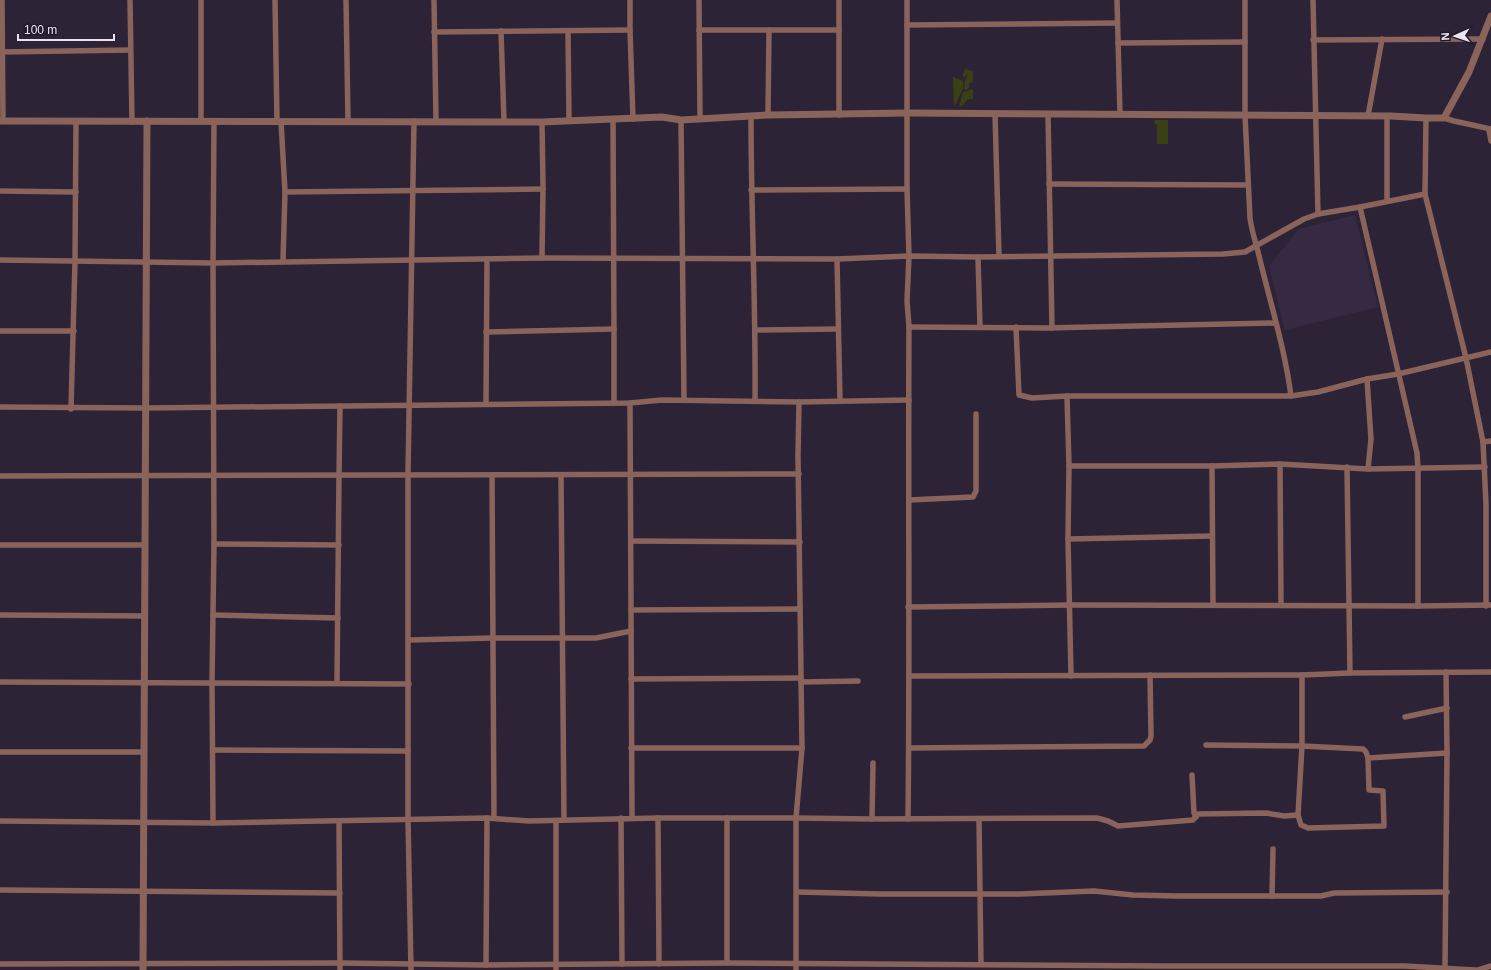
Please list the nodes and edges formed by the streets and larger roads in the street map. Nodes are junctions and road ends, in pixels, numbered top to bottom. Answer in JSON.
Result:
{"nodes":[{"id":1,"x":2,"y":0,"type":"edge"},
{"id":2,"x":130,"y":0,"type":"edge"},
{"id":3,"x":201,"y":0,"type":"edge"},
{"id":4,"x":275,"y":0,"type":"edge"},
{"id":5,"x":346,"y":0,"type":"edge"},
{"id":6,"x":434,"y":0,"type":"edge"},
{"id":7,"x":630,"y":0,"type":"edge"},
{"id":8,"x":700,"y":0,"type":"edge"},
{"id":9,"x":839,"y":0,"type":"edge"},
{"id":10,"x":907,"y":0,"type":"edge"},
{"id":11,"x":1117,"y":0,"type":"edge"},
{"id":12,"x":1245,"y":0,"type":"edge"},
{"id":13,"x":1313,"y":0,"type":"edge"},
{"id":14,"x":1491,"y":16,"type":"edge"},
{"id":15,"x":1117,"y":23,"type":"junction"},
{"id":16,"x":907,"y":25,"type":"junction"},
{"id":17,"x":630,"y":30,"type":"junction"},
{"id":18,"x":699,"y":30,"type":"junction"},
{"id":19,"x":769,"y":30,"type":"junction"},
{"id":20,"x":839,"y":30,"type":"junction"},
{"id":21,"x":501,"y":31,"type":"junction"},
{"id":22,"x":568,"y":31,"type":"junction"},
{"id":23,"x":434,"y":32,"type":"junction"},
{"id":24,"x":1382,"y":39,"type":"junction"},
{"id":25,"x":1483,"y":39,"type":"junction"},
{"id":26,"x":1313,"y":40,"type":"junction"},
{"id":27,"x":1245,"y":42,"type":"junction"},
{"id":28,"x":1118,"y":43,"type":"junction"},
{"id":29,"x":130,"y":50,"type":"junction"},
{"id":30,"x":1,"y":52,"type":"edge"},
{"id":31,"x":908,"y":113,"type":"junction"},
{"id":32,"x":995,"y":114,"type":"junction"},
{"id":33,"x":1048,"y":114,"type":"junction"},
{"id":34,"x":768,"y":115,"type":"junction"},
{"id":35,"x":839,"y":115,"type":"junction"},
{"id":36,"x":1120,"y":115,"type":"junction"},
{"id":37,"x":1245,"y":115,"type":"junction"},
{"id":38,"x":1315,"y":116,"type":"junction"},
{"id":39,"x":1368,"y":116,"type":"junction"},
{"id":40,"x":1387,"y":116,"type":"junction"},
{"id":41,"x":751,"y":117,"type":"junction"},
{"id":42,"x":700,"y":118,"type":"junction"},
{"id":43,"x":1426,"y":118,"type":"junction"},
{"id":44,"x":1444,"y":118,"type":"junction"},
{"id":45,"x":613,"y":119,"type":"junction"},
{"id":46,"x":633,"y":119,"type":"junction"},
{"id":47,"x":201,"y":120,"type":"junction"},
{"id":48,"x":681,"y":120,"type":"junction"},
{"id":49,"x":2,"y":121,"type":"edge"},
{"id":50,"x":147,"y":121,"type":"junction"},
{"id":51,"x":214,"y":121,"type":"junction"},
{"id":52,"x":279,"y":121,"type":"junction"},
{"id":53,"x":348,"y":121,"type":"junction"},
{"id":54,"x":414,"y":121,"type":"junction"},
{"id":55,"x":436,"y":121,"type":"junction"},
{"id":56,"x":504,"y":121,"type":"junction"},
{"id":57,"x":569,"y":121,"type":"junction"},
{"id":58,"x":76,"y":122,"type":"junction"},
{"id":59,"x":132,"y":122,"type":"junction"},
{"id":60,"x":542,"y":122,"type":"junction"},
{"id":61,"x":1490,"y":129,"type":"edge"},
{"id":62,"x":1491,"y":141,"type":"edge"},
{"id":63,"x":1050,"y":184,"type":"junction"},
{"id":64,"x":1248,"y":185,"type":"junction"},
{"id":65,"x":543,"y":189,"type":"junction"},
{"id":66,"x":907,"y":189,"type":"junction"},
{"id":67,"x":0,"y":190,"type":"edge"},
{"id":68,"x":413,"y":190,"type":"junction"},
{"id":69,"x":751,"y":190,"type":"junction"},
{"id":70,"x":76,"y":192,"type":"junction"},
{"id":71,"x":285,"y":192,"type":"junction"},
{"id":72,"x":1425,"y":194,"type":"junction"},
{"id":73,"x":1387,"y":201,"type":"junction"},
{"id":74,"x":1360,"y":207,"type":"junction"},
{"id":75,"x":1318,"y":214,"type":"junction"},
{"id":76,"x":1257,"y":246,"type":"junction"},
{"id":77,"x":909,"y":256,"type":"junction"},
{"id":78,"x":999,"y":256,"type":"junction"},
{"id":79,"x":1051,"y":256,"type":"junction"},
{"id":80,"x":683,"y":257,"type":"junction"},
{"id":81,"x":978,"y":257,"type":"junction"},
{"id":82,"x":542,"y":258,"type":"junction"},
{"id":83,"x":613,"y":258,"type":"junction"},
{"id":84,"x":753,"y":258,"type":"junction"},
{"id":85,"x":411,"y":259,"type":"junction"},
{"id":86,"x":487,"y":259,"type":"junction"},
{"id":87,"x":837,"y":259,"type":"junction"},
{"id":88,"x":0,"y":260,"type":"edge"},
{"id":89,"x":76,"y":260,"type":"junction"},
{"id":90,"x":283,"y":261,"type":"junction"},
{"id":91,"x":145,"y":262,"type":"junction"},
{"id":92,"x":213,"y":263,"type":"junction"},
{"id":93,"x":1276,"y":323,"type":"junction"},
{"id":94,"x":909,"y":327,"type":"junction"},
{"id":95,"x":980,"y":327,"type":"junction"},
{"id":96,"x":1016,"y":328,"type":"junction"},
{"id":97,"x":1052,"y":328,"type":"junction"},
{"id":98,"x":614,"y":329,"type":"junction"},
{"id":99,"x":838,"y":329,"type":"junction"},
{"id":100,"x":755,"y":330,"type":"junction"},
{"id":101,"x":0,"y":331,"type":"edge"},
{"id":102,"x":74,"y":331,"type":"junction"},
{"id":103,"x":486,"y":332,"type":"junction"},
{"id":104,"x":1491,"y":352,"type":"edge"},
{"id":105,"x":1466,"y":358,"type":"junction"},
{"id":106,"x":1398,"y":374,"type":"junction"},
{"id":107,"x":1367,"y":379,"type":"junction"},
{"id":108,"x":1067,"y":396,"type":"junction"},
{"id":109,"x":1291,"y":396,"type":"junction"},
{"id":110,"x":684,"y":400,"type":"junction"},
{"id":111,"x":909,"y":400,"type":"junction"},
{"id":112,"x":755,"y":401,"type":"junction"},
{"id":113,"x":840,"y":401,"type":"junction"},
{"id":114,"x":614,"y":402,"type":"junction"},
{"id":115,"x":799,"y":402,"type":"junction"},
{"id":116,"x":630,"y":403,"type":"junction"},
{"id":117,"x":410,"y":404,"type":"junction"},
{"id":118,"x":486,"y":404,"type":"junction"},
{"id":119,"x":340,"y":406,"type":"junction"},
{"id":120,"x":0,"y":407,"type":"edge"},
{"id":121,"x":213,"y":407,"type":"junction"},
{"id":122,"x":145,"y":408,"type":"junction"},
{"id":123,"x":72,"y":409,"type":"junction"},
{"id":124,"x":976,"y":414,"type":"dead end"},
{"id":125,"x":1491,"y":441,"type":"edge"},
{"id":126,"x":1483,"y":442,"type":"junction"},
{"id":127,"x":1280,"y":464,"type":"junction"},
{"id":128,"x":1069,"y":466,"type":"junction"},
{"id":129,"x":1212,"y":466,"type":"junction"},
{"id":130,"x":1347,"y":467,"type":"junction"},
{"id":131,"x":1485,"y":467,"type":"junction"},
{"id":132,"x":1368,"y":469,"type":"junction"},
{"id":133,"x":1418,"y":469,"type":"junction"},
{"id":134,"x":408,"y":474,"type":"junction"},
{"id":135,"x":492,"y":474,"type":"junction"},
{"id":136,"x":630,"y":474,"type":"junction"},
{"id":137,"x":799,"y":474,"type":"junction"},
{"id":138,"x":560,"y":475,"type":"junction"},
{"id":139,"x":0,"y":476,"type":"edge"},
{"id":140,"x":145,"y":476,"type":"junction"},
{"id":141,"x":214,"y":476,"type":"junction"},
{"id":142,"x":338,"y":476,"type":"junction"},
{"id":143,"x":909,"y":500,"type":"junction"},
{"id":144,"x":1489,"y":503,"type":"edge"},
{"id":145,"x":1212,"y":536,"type":"junction"},
{"id":146,"x":1068,"y":538,"type":"junction"},
{"id":147,"x":631,"y":542,"type":"junction"},
{"id":148,"x":800,"y":542,"type":"junction"},
{"id":149,"x":214,"y":544,"type":"junction"},
{"id":150,"x":0,"y":545,"type":"edge"},
{"id":151,"x":144,"y":545,"type":"junction"},
{"id":152,"x":339,"y":545,"type":"junction"},
{"id":153,"x":1071,"y":605,"type":"junction"},
{"id":154,"x":1213,"y":605,"type":"junction"},
{"id":155,"x":1281,"y":605,"type":"junction"},
{"id":156,"x":1350,"y":605,"type":"junction"},
{"id":157,"x":1418,"y":606,"type":"junction"},
{"id":158,"x":1488,"y":606,"type":"edge"},
{"id":159,"x":908,"y":607,"type":"junction"},
{"id":160,"x":800,"y":609,"type":"junction"},
{"id":161,"x":631,"y":610,"type":"junction"},
{"id":162,"x":0,"y":614,"type":"edge"},
{"id":163,"x":214,"y":615,"type":"junction"},
{"id":164,"x":144,"y":616,"type":"junction"},
{"id":165,"x":338,"y":618,"type":"junction"},
{"id":166,"x":631,"y":631,"type":"junction"},
{"id":167,"x":493,"y":638,"type":"junction"},
{"id":168,"x":562,"y":638,"type":"junction"},
{"id":169,"x":408,"y":640,"type":"junction"},
{"id":170,"x":1446,"y":672,"type":"junction"},
{"id":171,"x":1491,"y":672,"type":"edge"},
{"id":172,"x":1350,"y":673,"type":"junction"},
{"id":173,"x":1150,"y":675,"type":"junction"},
{"id":174,"x":1302,"y":675,"type":"junction"},
{"id":175,"x":910,"y":676,"type":"junction"},
{"id":176,"x":1071,"y":676,"type":"junction"},
{"id":177,"x":631,"y":680,"type":"junction"},
{"id":178,"x":801,"y":680,"type":"junction"},
{"id":179,"x":858,"y":681,"type":"dead end"},
{"id":180,"x":0,"y":682,"type":"edge"},
{"id":181,"x":143,"y":683,"type":"junction"},
{"id":182,"x":212,"y":683,"type":"junction"},
{"id":183,"x":337,"y":683,"type":"junction"},
{"id":184,"x":409,"y":684,"type":"junction"},
{"id":185,"x":1447,"y":708,"type":"junction"},
{"id":186,"x":1405,"y":717,"type":"dead end"},
{"id":187,"x":1206,"y":745,"type":"dead end"},
{"id":188,"x":1302,"y":746,"type":"junction"},
{"id":189,"x":631,"y":748,"type":"junction"},
{"id":190,"x":802,"y":748,"type":"junction"},
{"id":191,"x":909,"y":748,"type":"junction"},
{"id":192,"x":213,"y":750,"type":"junction"},
{"id":193,"x":408,"y":751,"type":"junction"},
{"id":194,"x":0,"y":752,"type":"edge"},
{"id":195,"x":144,"y":752,"type":"junction"},
{"id":196,"x":1447,"y":753,"type":"junction"},
{"id":197,"x":1368,"y":758,"type":"junction"},
{"id":198,"x":873,"y":763,"type":"dead end"},
{"id":199,"x":1192,"y":775,"type":"dead end"},
{"id":200,"x":1298,"y":815,"type":"junction"},
{"id":201,"x":1196,"y":817,"type":"junction"},
{"id":202,"x":487,"y":818,"type":"junction"},
{"id":203,"x":494,"y":818,"type":"junction"},
{"id":204,"x":621,"y":818,"type":"junction"},
{"id":205,"x":632,"y":818,"type":"junction"},
{"id":206,"x":658,"y":818,"type":"junction"},
{"id":207,"x":728,"y":818,"type":"junction"},
{"id":208,"x":796,"y":818,"type":"junction"},
{"id":209,"x":408,"y":819,"type":"junction"},
{"id":210,"x":872,"y":819,"type":"junction"},
{"id":211,"x":908,"y":819,"type":"junction"},
{"id":212,"x":979,"y":819,"type":"junction"},
{"id":213,"x":564,"y":820,"type":"junction"},
{"id":214,"x":0,"y":821,"type":"edge"},
{"id":215,"x":339,"y":821,"type":"junction"},
{"id":216,"x":556,"y":821,"type":"junction"},
{"id":217,"x":143,"y":823,"type":"junction"},
{"id":218,"x":213,"y":823,"type":"junction"},
{"id":219,"x":1273,"y":849,"type":"dead end"},
{"id":220,"x":0,"y":890,"type":"edge"},
{"id":221,"x":142,"y":891,"type":"junction"},
{"id":222,"x":797,"y":892,"type":"junction"},
{"id":223,"x":1447,"y":892,"type":"junction"},
{"id":224,"x":340,"y":893,"type":"junction"},
{"id":225,"x":980,"y":894,"type":"junction"},
{"id":226,"x":1272,"y":896,"type":"junction"},
{"id":227,"x":340,"y":963,"type":"junction"},
{"id":228,"x":727,"y":963,"type":"junction"},
{"id":229,"x":797,"y":963,"type":"junction"},
{"id":230,"x":0,"y":964,"type":"edge"},
{"id":231,"x":622,"y":964,"type":"junction"},
{"id":232,"x":659,"y":964,"type":"junction"},
{"id":233,"x":981,"y":964,"type":"junction"},
{"id":234,"x":486,"y":965,"type":"junction"},
{"id":235,"x":1491,"y":966,"type":"edge"},
{"id":236,"x":143,"y":967,"type":"edge"},
{"id":237,"x":411,"y":967,"type":"edge"},
{"id":238,"x":556,"y":968,"type":"edge"},
{"id":239,"x":1162,"y":968,"type":"edge"},
{"id":240,"x":1445,"y":968,"type":"junction"},
{"id":241,"x":340,"y":970,"type":"edge"},
{"id":242,"x":796,"y":970,"type":"edge"},
{"id":243,"x":1475,"y":970,"type":"edge"},
{"id":244,"x":1478,"y":970,"type":"edge"}],
"edges":[{"from":1,"to":30,"type":"street"},
{"from":2,"to":29,"type":"street"},
{"from":3,"to":47,"type":"street"},
{"from":4,"to":52,"type":"street"},
{"from":5,"to":53,"type":"street"},
{"from":6,"to":23,"type":"street"},
{"from":7,"to":17,"type":"street"},
{"from":8,"to":18,"type":"street"},
{"from":9,"to":20,"type":"street"},
{"from":10,"to":16,"type":"street"},
{"from":11,"to":15,"type":"street"},
{"from":12,"to":27,"type":"street"},
{"from":13,"to":26,"type":"street"},
{"from":14,"to":25,"type":"street"},
{"from":15,"to":16,"type":"street"},
{"from":15,"to":28,"type":"street"},
{"from":16,"to":31,"type":"street"},
{"from":17,"to":22,"type":"street"},
{"from":17,"to":46,"type":"street"},
{"from":18,"to":19,"type":"street"},
{"from":18,"to":42,"type":"street"},
{"from":19,"to":20,"type":"street"},
{"from":19,"to":34,"type":"street"},
{"from":20,"to":35,"type":"street"},
{"from":21,"to":22,"type":"street"},
{"from":21,"to":23,"type":"street"},
{"from":21,"to":56,"type":"street"},
{"from":22,"to":57,"type":"street"},
{"from":23,"to":55,"type":"street"},
{"from":24,"to":25,"type":"street"},
{"from":24,"to":26,"type":"street"},
{"from":24,"to":39,"type":"street"},
{"from":25,"to":44,"type":"street"},
{"from":26,"to":38,"type":"street"},
{"from":27,"to":28,"type":"street"},
{"from":27,"to":37,"type":"street"},
{"from":28,"to":36,"type":"street"},
{"from":29,"to":30,"type":"street"},
{"from":29,"to":59,"type":"street"},
{"from":30,"to":49,"type":"street"},
{"from":31,"to":32,"type":"street"},
{"from":31,"to":35,"type":"street"},
{"from":31,"to":66,"type":"street"},
{"from":32,"to":33,"type":"street"},
{"from":32,"to":78,"type":"street"},
{"from":33,"to":36,"type":"street"},
{"from":33,"to":63,"type":"street"},
{"from":34,"to":35,"type":"street"},
{"from":34,"to":41,"type":"street"},
{"from":36,"to":37,"type":"street"},
{"from":37,"to":38,"type":"street"},
{"from":37,"to":64,"type":"street"},
{"from":38,"to":39,"type":"street"},
{"from":38,"to":75,"type":"street"},
{"from":39,"to":40,"type":"street"},
{"from":40,"to":43,"type":"street"},
{"from":40,"to":73,"type":"street"},
{"from":41,"to":42,"type":"street"},
{"from":41,"to":69,"type":"street"},
{"from":42,"to":48,"type":"street"},
{"from":43,"to":44,"type":"street"},
{"from":43,"to":72,"type":"street"},
{"from":44,"to":61,"type":"street"},
{"from":45,"to":46,"type":"street"},
{"from":45,"to":57,"type":"street"},
{"from":45,"to":83,"type":"street"},
{"from":46,"to":48,"type":"street"},
{"from":47,"to":50,"type":"street"},
{"from":47,"to":51,"type":"street"},
{"from":48,"to":80,"type":"street"},
{"from":49,"to":58,"type":"street"},
{"from":50,"to":59,"type":"street"},
{"from":50,"to":91,"type":"street"},
{"from":51,"to":52,"type":"street"},
{"from":51,"to":92,"type":"street"},
{"from":52,"to":53,"type":"street"},
{"from":52,"to":71,"type":"street"},
{"from":53,"to":54,"type":"street"},
{"from":54,"to":55,"type":"street"},
{"from":54,"to":68,"type":"street"},
{"from":55,"to":56,"type":"street"},
{"from":56,"to":60,"type":"street"},
{"from":57,"to":60,"type":"street"},
{"from":58,"to":59,"type":"street"},
{"from":58,"to":70,"type":"street"},
{"from":60,"to":65,"type":"street"},
{"from":61,"to":62,"type":"street"},
{"from":63,"to":64,"type":"street"},
{"from":63,"to":79,"type":"street"},
{"from":64,"to":76,"type":"street"},
{"from":65,"to":68,"type":"street"},
{"from":65,"to":82,"type":"street"},
{"from":66,"to":69,"type":"street"},
{"from":66,"to":77,"type":"street"},
{"from":67,"to":70,"type":"street"},
{"from":68,"to":71,"type":"street"},
{"from":68,"to":85,"type":"street"},
{"from":69,"to":84,"type":"street"},
{"from":70,"to":89,"type":"street"},
{"from":71,"to":90,"type":"street"},
{"from":72,"to":73,"type":"street"},
{"from":72,"to":105,"type":"street"},
{"from":73,"to":74,"type":"street"},
{"from":74,"to":75,"type":"street"},
{"from":74,"to":106,"type":"street"},
{"from":75,"to":76,"type":"street"},
{"from":76,"to":79,"type":"street"},
{"from":76,"to":93,"type":"street"},
{"from":77,"to":81,"type":"street"},
{"from":77,"to":87,"type":"street"},
{"from":77,"to":94,"type":"street"},
{"from":78,"to":79,"type":"street"},
{"from":78,"to":81,"type":"street"},
{"from":79,"to":97,"type":"street"},
{"from":80,"to":83,"type":"street"},
{"from":80,"to":84,"type":"street"},
{"from":80,"to":110,"type":"street"},
{"from":81,"to":95,"type":"street"},
{"from":82,"to":83,"type":"street"},
{"from":82,"to":86,"type":"street"},
{"from":83,"to":98,"type":"street"},
{"from":84,"to":87,"type":"street"},
{"from":84,"to":100,"type":"street"},
{"from":85,"to":86,"type":"street"},
{"from":85,"to":90,"type":"street"},
{"from":85,"to":117,"type":"street"},
{"from":86,"to":103,"type":"street"},
{"from":87,"to":99,"type":"street"},
{"from":88,"to":89,"type":"street"},
{"from":89,"to":91,"type":"street"},
{"from":89,"to":102,"type":"street"},
{"from":90,"to":92,"type":"street"},
{"from":91,"to":92,"type":"street"},
{"from":91,"to":122,"type":"street"},
{"from":92,"to":121,"type":"street"},
{"from":93,"to":97,"type":"street"},
{"from":93,"to":109,"type":"street"},
{"from":94,"to":95,"type":"street"},
{"from":94,"to":111,"type":"street"},
{"from":95,"to":96,"type":"street"},
{"from":96,"to":97,"type":"street"},
{"from":96,"to":108,"type":"street"},
{"from":98,"to":103,"type":"street"},
{"from":98,"to":114,"type":"street"},
{"from":99,"to":100,"type":"street"},
{"from":99,"to":113,"type":"street"},
{"from":100,"to":112,"type":"street"},
{"from":101,"to":102,"type":"street"},
{"from":102,"to":123,"type":"street"},
{"from":103,"to":118,"type":"street"},
{"from":104,"to":105,"type":"street"},
{"from":105,"to":106,"type":"street"},
{"from":105,"to":126,"type":"street"},
{"from":106,"to":107,"type":"street"},
{"from":106,"to":133,"type":"street"},
{"from":107,"to":109,"type":"street"},
{"from":107,"to":132,"type":"street"},
{"from":108,"to":109,"type":"street"},
{"from":108,"to":128,"type":"street"},
{"from":110,"to":112,"type":"street"},
{"from":110,"to":116,"type":"street"},
{"from":111,"to":113,"type":"street"},
{"from":111,"to":143,"type":"street"},
{"from":112,"to":115,"type":"street"},
{"from":113,"to":115,"type":"street"},
{"from":114,"to":116,"type":"street"},
{"from":114,"to":118,"type":"street"},
{"from":115,"to":137,"type":"street"},
{"from":116,"to":136,"type":"street"},
{"from":117,"to":118,"type":"street"},
{"from":117,"to":119,"type":"street"},
{"from":117,"to":134,"type":"street"},
{"from":119,"to":121,"type":"street"},
{"from":119,"to":142,"type":"street"},
{"from":120,"to":123,"type":"street"},
{"from":121,"to":122,"type":"street"},
{"from":121,"to":141,"type":"street"},
{"from":122,"to":123,"type":"street"},
{"from":122,"to":140,"type":"street"},
{"from":124,"to":143,"type":"street"},
{"from":125,"to":126,"type":"street"},
{"from":126,"to":131,"type":"street"},
{"from":127,"to":129,"type":"street"},
{"from":127,"to":130,"type":"street"},
{"from":127,"to":155,"type":"street"},
{"from":128,"to":129,"type":"street"},
{"from":128,"to":146,"type":"street"},
{"from":129,"to":145,"type":"street"},
{"from":130,"to":132,"type":"street"},
{"from":130,"to":156,"type":"street"},
{"from":131,"to":133,"type":"street"},
{"from":131,"to":144,"type":"street"},
{"from":132,"to":133,"type":"street"},
{"from":133,"to":157,"type":"street"},
{"from":134,"to":135,"type":"street"},
{"from":134,"to":142,"type":"street"},
{"from":134,"to":169,"type":"street"},
{"from":135,"to":138,"type":"street"},
{"from":135,"to":167,"type":"street"},
{"from":136,"to":137,"type":"street"},
{"from":136,"to":138,"type":"street"},
{"from":136,"to":147,"type":"street"},
{"from":137,"to":148,"type":"street"},
{"from":138,"to":168,"type":"street"},
{"from":139,"to":140,"type":"street"},
{"from":140,"to":141,"type":"street"},
{"from":140,"to":151,"type":"street"},
{"from":141,"to":142,"type":"street"},
{"from":141,"to":149,"type":"street"},
{"from":142,"to":152,"type":"street"},
{"from":143,"to":159,"type":"street"},
{"from":144,"to":158,"type":"street"},
{"from":145,"to":146,"type":"street"},
{"from":145,"to":154,"type":"street"},
{"from":146,"to":153,"type":"street"},
{"from":147,"to":148,"type":"street"},
{"from":147,"to":161,"type":"street"},
{"from":148,"to":160,"type":"street"},
{"from":149,"to":152,"type":"street"},
{"from":149,"to":163,"type":"street"},
{"from":150,"to":151,"type":"street"},
{"from":151,"to":164,"type":"street"},
{"from":152,"to":165,"type":"street"},
{"from":153,"to":154,"type":"street"},
{"from":153,"to":159,"type":"street"},
{"from":153,"to":176,"type":"street"},
{"from":154,"to":155,"type":"street"},
{"from":155,"to":156,"type":"street"},
{"from":156,"to":157,"type":"street"},
{"from":156,"to":172,"type":"street"},
{"from":157,"to":158,"type":"street"},
{"from":159,"to":175,"type":"street"},
{"from":160,"to":161,"type":"street"},
{"from":160,"to":178,"type":"street"},
{"from":161,"to":166,"type":"street"},
{"from":162,"to":164,"type":"street"},
{"from":163,"to":165,"type":"street"},
{"from":163,"to":182,"type":"street"},
{"from":164,"to":181,"type":"street"},
{"from":165,"to":183,"type":"street"},
{"from":166,"to":168,"type":"street"},
{"from":166,"to":177,"type":"street"},
{"from":167,"to":168,"type":"street"},
{"from":167,"to":169,"type":"street"},
{"from":167,"to":203,"type":"street"},
{"from":168,"to":213,"type":"street"},
{"from":169,"to":184,"type":"street"},
{"from":170,"to":171,"type":"street"},
{"from":170,"to":172,"type":"street"},
{"from":170,"to":185,"type":"street"},
{"from":172,"to":174,"type":"street"},
{"from":173,"to":174,"type":"street"},
{"from":173,"to":176,"type":"street"},
{"from":173,"to":191,"type":"street"},
{"from":174,"to":188,"type":"street"},
{"from":175,"to":176,"type":"street"},
{"from":175,"to":191,"type":"street"},
{"from":177,"to":178,"type":"street"},
{"from":177,"to":189,"type":"street"},
{"from":178,"to":179,"type":"street"},
{"from":178,"to":190,"type":"street"},
{"from":180,"to":181,"type":"street"},
{"from":181,"to":182,"type":"street"},
{"from":181,"to":195,"type":"street"},
{"from":182,"to":183,"type":"street"},
{"from":182,"to":192,"type":"street"},
{"from":183,"to":184,"type":"street"},
{"from":184,"to":193,"type":"street"},
{"from":185,"to":186,"type":"street"},
{"from":185,"to":196,"type":"street"},
{"from":187,"to":188,"type":"street"},
{"from":188,"to":197,"type":"street"},
{"from":188,"to":200,"type":"street"},
{"from":189,"to":190,"type":"street"},
{"from":189,"to":205,"type":"street"},
{"from":190,"to":208,"type":"street"},
{"from":191,"to":211,"type":"street"},
{"from":192,"to":193,"type":"street"},
{"from":192,"to":218,"type":"street"},
{"from":193,"to":209,"type":"street"},
{"from":194,"to":195,"type":"street"},
{"from":195,"to":217,"type":"street"},
{"from":196,"to":197,"type":"street"},
{"from":196,"to":223,"type":"street"},
{"from":197,"to":200,"type":"street"},
{"from":198,"to":210,"type":"street"},
{"from":199,"to":201,"type":"street"},
{"from":200,"to":201,"type":"street"},
{"from":201,"to":212,"type":"street"},
{"from":202,"to":203,"type":"street"},
{"from":202,"to":209,"type":"street"},
{"from":202,"to":234,"type":"street"},
{"from":203,"to":216,"type":"street"},
{"from":204,"to":205,"type":"street"},
{"from":204,"to":213,"type":"street"},
{"from":204,"to":231,"type":"street"},
{"from":205,"to":206,"type":"street"},
{"from":206,"to":207,"type":"street"},
{"from":206,"to":232,"type":"street"},
{"from":207,"to":208,"type":"street"},
{"from":207,"to":228,"type":"street"},
{"from":208,"to":210,"type":"street"},
{"from":208,"to":222,"type":"street"},
{"from":209,"to":215,"type":"street"},
{"from":209,"to":237,"type":"street"},
{"from":210,"to":211,"type":"street"},
{"from":211,"to":212,"type":"street"},
{"from":212,"to":225,"type":"street"},
{"from":213,"to":216,"type":"street"},
{"from":214,"to":217,"type":"street"},
{"from":215,"to":218,"type":"street"},
{"from":215,"to":224,"type":"street"},
{"from":216,"to":238,"type":"street"},
{"from":217,"to":218,"type":"street"},
{"from":217,"to":221,"type":"street"},
{"from":219,"to":226,"type":"street"},
{"from":220,"to":221,"type":"street"},
{"from":221,"to":224,"type":"street"},
{"from":221,"to":236,"type":"street"},
{"from":222,"to":225,"type":"street"},
{"from":222,"to":229,"type":"street"},
{"from":223,"to":226,"type":"street"},
{"from":223,"to":240,"type":"street"},
{"from":224,"to":227,"type":"street"},
{"from":225,"to":226,"type":"street"},
{"from":225,"to":233,"type":"street"},
{"from":227,"to":236,"type":"street"},
{"from":227,"to":237,"type":"street"},
{"from":227,"to":241,"type":"street"},
{"from":228,"to":229,"type":"street"},
{"from":228,"to":232,"type":"street"},
{"from":229,"to":233,"type":"street"},
{"from":229,"to":242,"type":"street"},
{"from":230,"to":236,"type":"street"},
{"from":231,"to":232,"type":"street"},
{"from":231,"to":238,"type":"street"},
{"from":233,"to":239,"type":"street"},
{"from":234,"to":237,"type":"street"},
{"from":234,"to":238,"type":"street"},
{"from":235,"to":244,"type":"street"},
{"from":239,"to":240,"type":"street"},
{"from":240,"to":243,"type":"street"}]}
